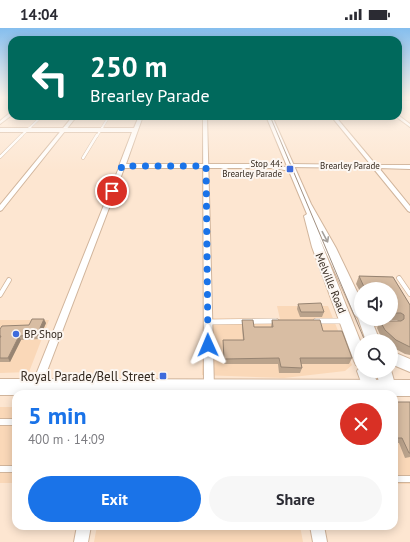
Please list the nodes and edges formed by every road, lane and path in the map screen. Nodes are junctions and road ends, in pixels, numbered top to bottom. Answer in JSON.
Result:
{"nodes":[{"id":1,"x":36,"y":122,"type":"edge"},
{"id":2,"x":70,"y":122,"type":"edge"},
{"id":3,"x":105,"y":122,"type":"edge"},
{"id":4,"x":139,"y":122,"type":"edge"},
{"id":5,"x":205,"y":122,"type":"edge"},
{"id":6,"x":272,"y":122,"type":"edge"},
{"id":7,"x":338,"y":122,"type":"edge"},
{"id":8,"x":0,"y":130,"type":"edge"},
{"id":9,"x":28,"y":130,"type":"junction"},
{"id":10,"x":64,"y":130,"type":"junction"},
{"id":11,"x":100,"y":130,"type":"junction"},
{"id":12,"x":136,"y":130,"type":"junction"},
{"id":13,"x":0,"y":156,"type":"edge"},
{"id":14,"x":83,"y":158,"type":"dead end"},
{"id":15,"x":122,"y":166,"type":"junction"},
{"id":16,"x":206,"y":166,"type":"junction"},
{"id":17,"x":290,"y":166,"type":"junction"},
{"id":18,"x":375,"y":167,"type":"junction"},
{"id":19,"x":410,"y":167,"type":"edge"},
{"id":20,"x":306,"y":204,"type":"junction"},
{"id":21,"x":0,"y":209,"type":"edge"},
{"id":22,"x":410,"y":210,"type":"edge"},
{"id":23,"x":399,"y":278,"type":"dead end"},
{"id":24,"x":9,"y":280,"type":"dead end"},
{"id":25,"x":410,"y":294,"type":"edge"},
{"id":26,"x":0,"y":295,"type":"edge"},
{"id":27,"x":354,"y":299,"type":"edge"},
{"id":28,"x":283,"y":321,"type":"edge"},
{"id":29,"x":314,"y":321,"type":"edge"},
{"id":30,"x":346,"y":321,"type":"junction"},
{"id":31,"x":208,"y":322,"type":"junction"},
{"id":32,"x":354,"y":342,"type":"edge"},
{"id":33,"x":398,"y":360,"type":"edge"},
{"id":34,"x":410,"y":366,"type":"edge"},
{"id":35,"x":381,"y":382,"type":"edge"},
{"id":36,"x":0,"y":387,"type":"edge"},
{"id":37,"x":209,"y":388,"type":"junction"},
{"id":38,"x":410,"y":388,"type":"edge"},
{"id":39,"x":46,"y":389,"type":"edge"},
{"id":40,"x":79,"y":390,"type":"edge"},
{"id":41,"x":144,"y":390,"type":"edge"},
{"id":42,"x":265,"y":390,"type":"edge"},
{"id":43,"x":303,"y":390,"type":"edge"},
{"id":44,"x":12,"y":393,"type":"edge"},
{"id":45,"x":0,"y":394,"type":"edge"},
{"id":46,"x":0,"y":422,"type":"edge"},
{"id":47,"x":12,"y":422,"type":"edge"},
{"id":48,"x":0,"y":469,"type":"edge"},
{"id":49,"x":12,"y":469,"type":"edge"},
{"id":50,"x":398,"y":479,"type":"edge"},
{"id":51,"x":410,"y":479,"type":"edge"},
{"id":52,"x":83,"y":530,"type":"edge"},
{"id":53,"x":318,"y":530,"type":"edge"},
{"id":54,"x":81,"y":542,"type":"edge"},
{"id":55,"x":320,"y":542,"type":"edge"}],
"edges":[{"from":1,"to":9,"type":"lane"},
{"from":2,"to":10,"type":"street"},
{"from":3,"to":11,"type":"lane"},
{"from":4,"to":12,"type":"street"},
{"from":5,"to":16,"type":"street"},
{"from":6,"to":17,"type":"main road","name":"Melville Road"},
{"from":7,"to":18,"type":"street"},
{"from":8,"to":9,"type":"street"},
{"from":9,"to":10,"type":"street"},
{"from":9,"to":13,"type":"lane"},
{"from":10,"to":11,"type":"street"},
{"from":10,"to":21,"type":"street"},
{"from":11,"to":12,"type":"street"},
{"from":11,"to":14,"type":"lane"},
{"from":12,"to":15,"type":"street"},
{"from":15,"to":16,"type":"street","name":"Brearley Parade"},
{"from":15,"to":39,"type":"street"},
{"from":16,"to":17,"type":"street","name":"Brearley Parade"},
{"from":16,"to":31,"type":"street"},
{"from":17,"to":18,"type":"street","name":"Brearley Parade"},
{"from":17,"to":20,"type":"main road","name":"Melville Road"},
{"from":18,"to":19,"type":"street","name":"Brearley Parade"},
{"from":18,"to":22,"type":"street"},
{"from":20,"to":27,"type":"main road","name":"Melville Road","one_way":true},
{"from":20,"to":30,"type":"main road","name":"Melville Road"},
{"from":23,"to":25,"type":"lane"},
{"from":24,"to":26,"type":"lane"},
{"from":28,"to":31,"type":"lane"},
{"from":29,"to":30,"type":"lane"},
{"from":30,"to":32,"type":"main road","name":"Melville Road"},
{"from":31,"to":37,"type":"street"},
{"from":33,"to":34,"type":"main road"},
{"from":35,"to":38,"type":"highway"},
{"from":35,"to":43,"type":"highway"},
{"from":36,"to":39,"type":"highway"},
{"from":37,"to":41,"type":"highway"},
{"from":37,"to":42,"type":"highway"},
{"from":39,"to":40,"type":"highway"},
{"from":44,"to":45,"type":"street"},
{"from":46,"to":47,"type":"lane"},
{"from":48,"to":49,"type":"lane"},
{"from":50,"to":51,"type":"lane"},
{"from":52,"to":54,"type":"street"},
{"from":53,"to":55,"type":"street"}]}
